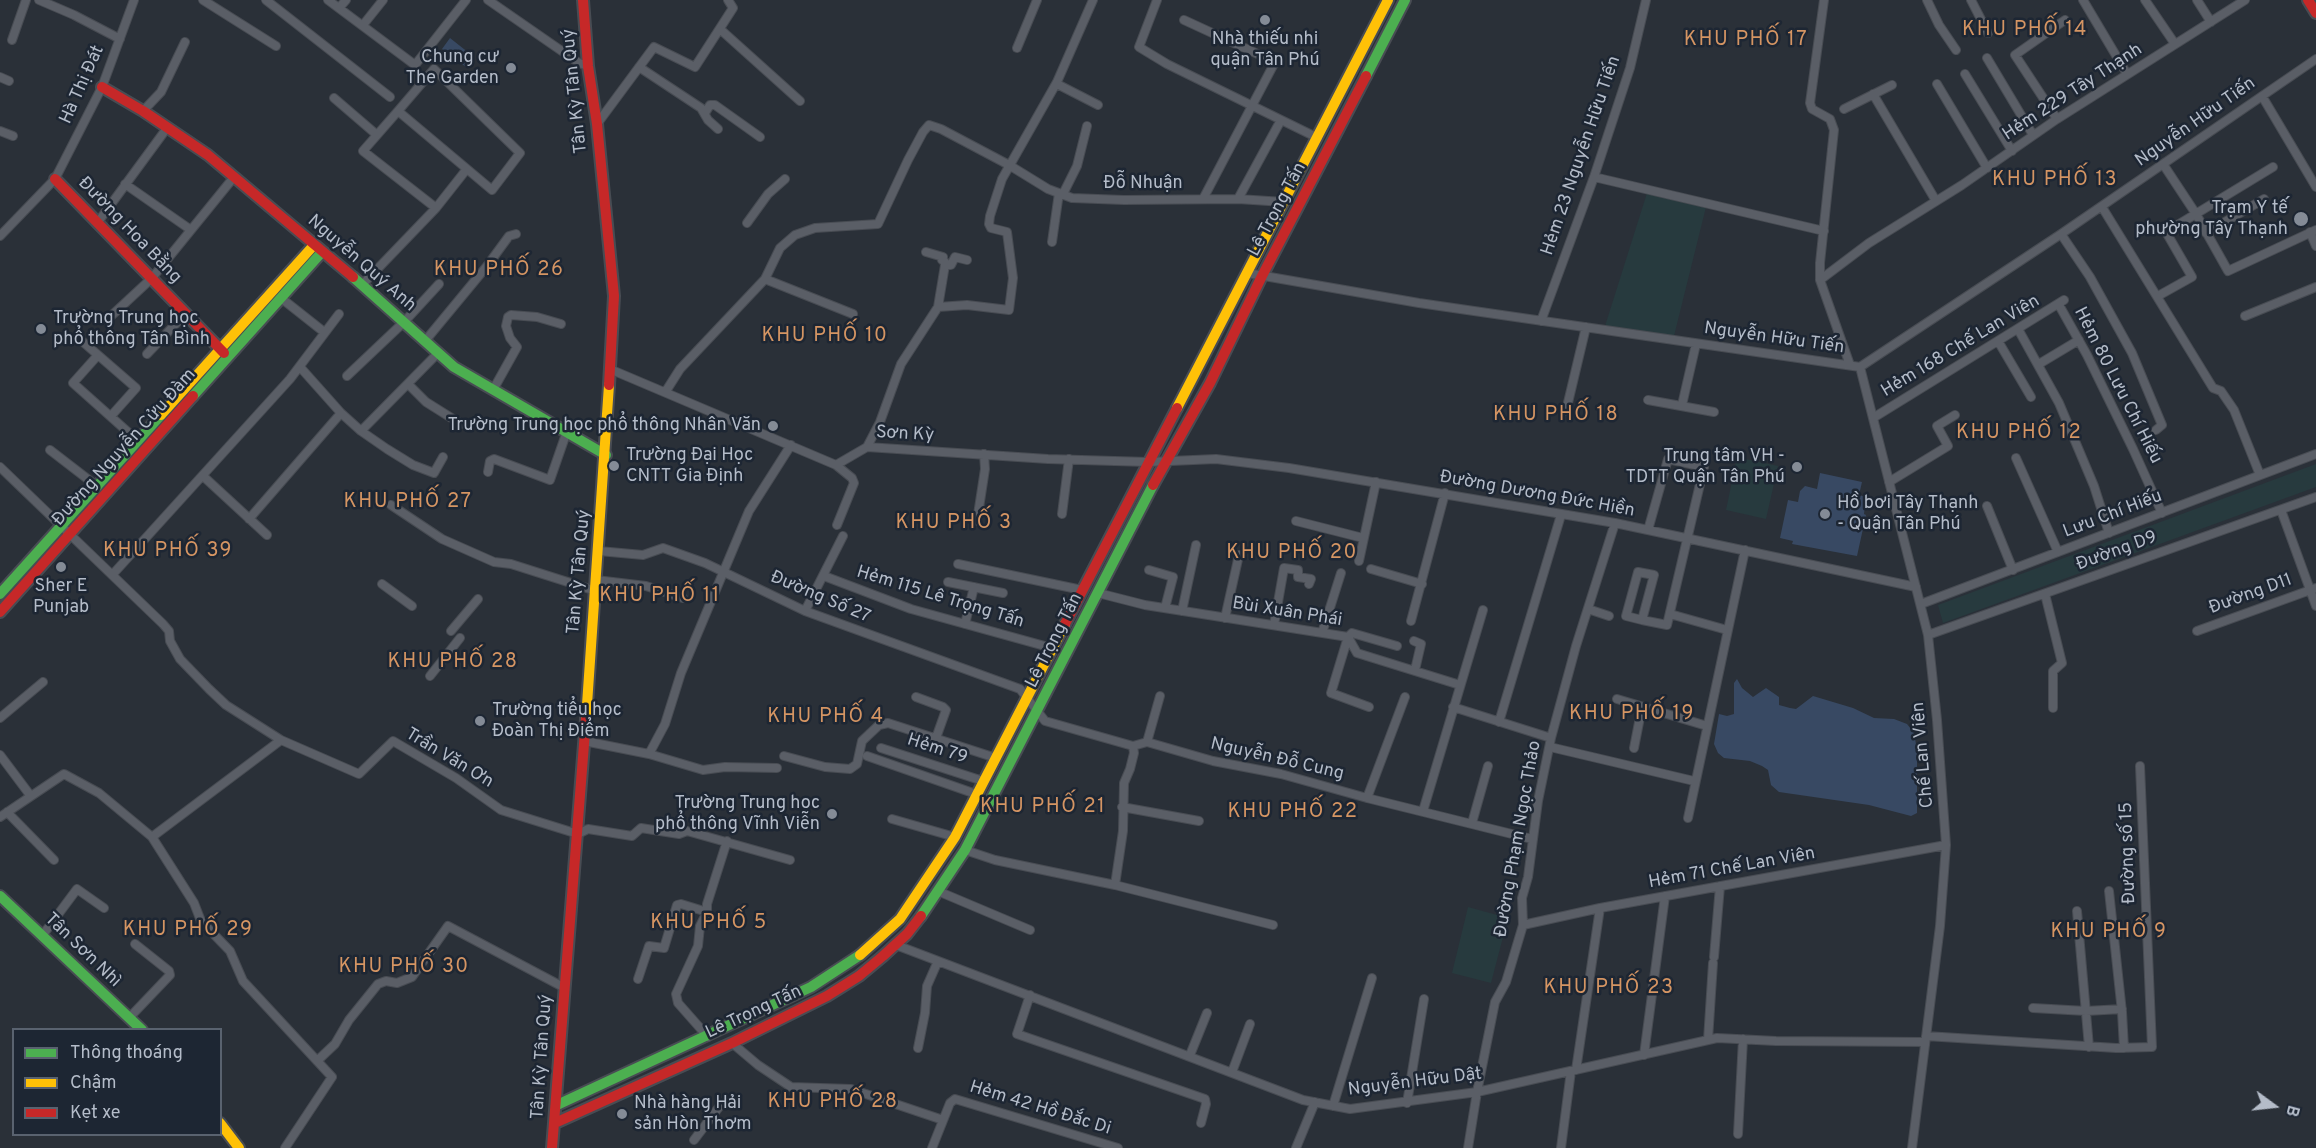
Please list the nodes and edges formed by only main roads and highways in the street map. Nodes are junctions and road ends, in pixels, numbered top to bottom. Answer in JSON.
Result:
{"nodes":[{"id":1,"x":583,"y":0,"type":"edge"},
{"id":2,"x":1388,"y":0,"type":"edge"},
{"id":3,"x":1405,"y":0,"type":"edge"},
{"id":4,"x":2308,"y":0,"type":"edge"},
{"id":5,"x":2316,"y":13,"type":"edge"},
{"id":6,"x":102,"y":87,"type":"road end"},
{"id":7,"x":55,"y":179,"type":"road end"},
{"id":8,"x":318,"y":248,"type":"junction"},
{"id":9,"x":224,"y":354,"type":"junction"},
{"id":10,"x":606,"y":455,"type":"junction"},
{"id":11,"x":67,"y":530,"type":"junction"},
{"id":12,"x":0,"y":594,"type":"edge"},
{"id":13,"x":0,"y":612,"type":"edge"},
{"id":14,"x":0,"y":896,"type":"edge"},
{"id":15,"x":140,"y":1028,"type":"edge"},
{"id":16,"x":557,"y":1105,"type":"junction"},
{"id":17,"x":555,"y":1123,"type":"junction"},
{"id":18,"x":222,"y":1126,"type":"edge"},
{"id":19,"x":239,"y":1148,"type":"edge"},
{"id":20,"x":552,"y":1148,"type":"edge"}],
"edges":[{"from":1,"to":10,"type":"main road","name":"Tân Kỳ Tân Quý"},
{"from":2,"to":16,"type":"main road","name":"Lê Trọng Tấn"},
{"from":3,"to":17,"type":"main road","name":"Lê Trọng Tấn"},
{"from":4,"to":5,"type":"main road"},
{"from":6,"to":8,"type":"main road","name":"Nguyễn Quý Anh"},
{"from":7,"to":9,"type":"main road","name":"Đường Hoa Bằng"},
{"from":8,"to":9,"type":"main road","name":"Đường Nguyễn Cửu Đàm"},
{"from":8,"to":9,"type":"main road","name":"Đường Nguyễn Cửu Đàm"},
{"from":8,"to":10,"type":"main road","name":"Nguyễn Quý Anh"},
{"from":9,"to":11,"type":"main road","name":"Đường Nguyễn Cửu Đàm"},
{"from":9,"to":11,"type":"main road","name":"Đường Nguyễn Cửu Đàm"},
{"from":10,"to":16,"type":"main road","name":"Tân Kỳ Tân Quý"},
{"from":11,"to":12,"type":"main road","name":"Đường Nguyễn Cửu Đàm"},
{"from":11,"to":13,"type":"main road","name":"Đường Nguyễn Cửu Đàm"},
{"from":14,"to":15,"type":"main road","name":"Tân Sơn Nhì"},
{"from":16,"to":17,"type":"main road","name":"Tân Kỳ Tân Quý"},
{"from":17,"to":20,"type":"main road","name":"Tân Kỳ Tân Quý"},
{"from":18,"to":19,"type":"main road"}]}
